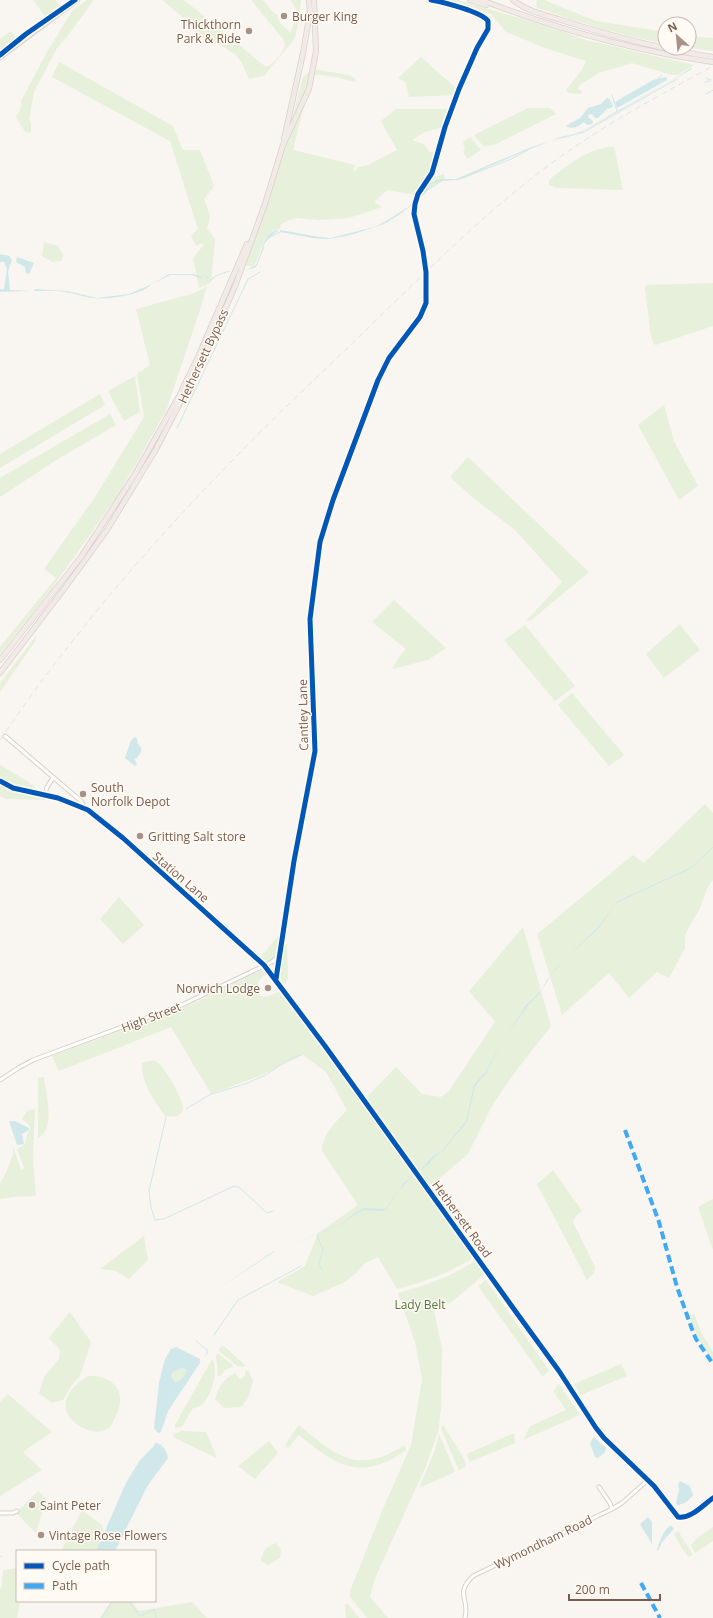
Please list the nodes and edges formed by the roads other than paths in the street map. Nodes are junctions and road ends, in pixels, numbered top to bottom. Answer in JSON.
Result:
{"nodes":[{"id":1,"x":77,"y":0,"type":"edge"},
{"id":2,"x":309,"y":0,"type":"edge"},
{"id":3,"x":314,"y":0,"type":"edge"},
{"id":4,"x":431,"y":0,"type":"edge"},
{"id":5,"x":470,"y":0,"type":"edge"},
{"id":6,"x":481,"y":0,"type":"edge"},
{"id":7,"x":513,"y":0,"type":"edge"},
{"id":8,"x":566,"y":29,"type":"junction"},
{"id":9,"x":0,"y":57,"type":"edge"},
{"id":10,"x":713,"y":57,"type":"edge"},
{"id":11,"x":713,"y":62,"type":"edge"},
{"id":12,"x":0,"y":660,"type":"edge"},
{"id":13,"x":0,"y":673,"type":"edge"},
{"id":14,"x":5,"y":736,"type":"dead end"},
{"id":15,"x":53,"y":778,"type":"junction"},
{"id":16,"x":0,"y":781,"type":"edge"},
{"id":17,"x":45,"y":795,"type":"junction"},
{"id":18,"x":82,"y":806,"type":"junction"},
{"id":19,"x":279,"y":955,"type":"junction"},
{"id":20,"x":264,"y":965,"type":"junction"},
{"id":21,"x":276,"y":979,"type":"junction"},
{"id":22,"x":0,"y":1080,"type":"edge"},
{"id":23,"x":648,"y":1480,"type":"junction"},
{"id":24,"x":599,"y":1487,"type":"dead end"},
{"id":25,"x":713,"y":1498,"type":"edge"},
{"id":26,"x":612,"y":1509,"type":"junction"},
{"id":27,"x":17,"y":1511,"type":"dead end"},
{"id":28,"x":0,"y":1513,"type":"edge"},
{"id":29,"x":465,"y":1618,"type":"edge"}],
"edges":[{"from":1,"to":9,"type":"main road"},
{"from":2,"to":12,"type":"highway","name":"Hethersett Bypass"},
{"from":3,"to":13,"type":"highway","name":"Hethersett Bypass"},
{"from":4,"to":19,"type":"street","name":"Cantley Lane"},
{"from":5,"to":8,"type":"highway"},
{"from":6,"to":8,"type":"highway"},
{"from":7,"to":10,"type":"highway"},
{"from":8,"to":11,"type":"highway"},
{"from":14,"to":15,"type":"street","name":"Station Lane"},
{"from":15,"to":17,"type":"street"},
{"from":15,"to":18,"type":"street","name":"Station Lane"},
{"from":16,"to":17,"type":"street","name":"Station Lane"},
{"from":17,"to":18,"type":"street","name":"Station Lane"},
{"from":18,"to":20,"type":"street","name":"Station Lane"},
{"from":19,"to":20,"type":"street"},
{"from":19,"to":21,"type":"street","name":"Cantley Lane"},
{"from":20,"to":21,"type":"street","name":"Hethersett Road"},
{"from":20,"to":22,"type":"street","name":"High Street"},
{"from":21,"to":23,"type":"street","name":"Hethersett Road"},
{"from":23,"to":25,"type":"street","name":"Hethersett Road"},
{"from":23,"to":26,"type":"street","name":"Wymondham Road"},
{"from":24,"to":26,"type":"street"},
{"from":26,"to":29,"type":"street","name":"Wymondham Road"},
{"from":27,"to":28,"type":"street"}]}
